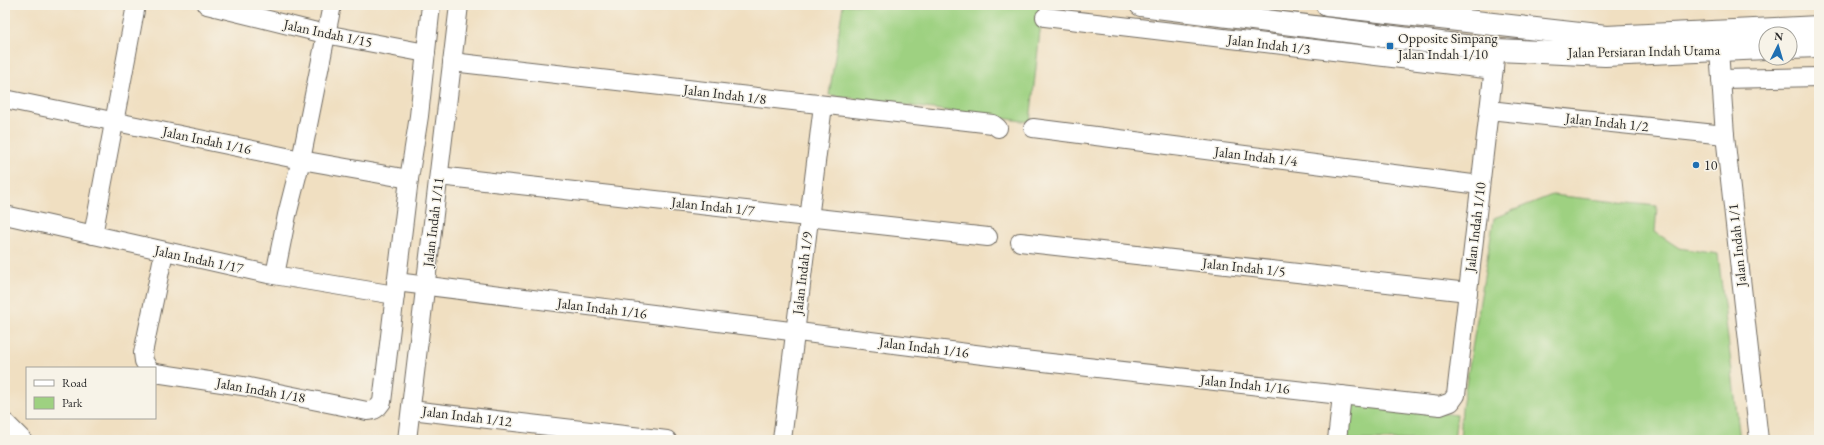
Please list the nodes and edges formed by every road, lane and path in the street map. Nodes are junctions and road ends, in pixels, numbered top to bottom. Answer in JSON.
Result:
{"nodes":[{"id":1,"x":136,"y":5,"type":"edge"},
{"id":2,"x":207,"y":5,"type":"edge"},
{"id":3,"x":332,"y":5,"type":"edge"},
{"id":4,"x":431,"y":5,"type":"edge"},
{"id":5,"x":459,"y":5,"type":"edge"},
{"id":6,"x":1141,"y":5,"type":"edge"},
{"id":7,"x":1326,"y":5,"type":"edge"},
{"id":8,"x":1045,"y":17,"type":"dead end"},
{"id":9,"x":1454,"y":20,"type":"junction"},
{"id":10,"x":1535,"y":30,"type":"junction"},
{"id":11,"x":325,"y":34,"type":"junction"},
{"id":12,"x":1818,"y":41,"type":"edge"},
{"id":13,"x":1798,"y":45,"type":"edge"},
{"id":14,"x":1758,"y":48,"type":"edge"},
{"id":15,"x":1719,"y":50,"type":"junction"},
{"id":16,"x":426,"y":52,"type":"junction"},
{"id":17,"x":1495,"y":60,"type":"junction"},
{"id":18,"x":452,"y":62,"type":"junction"},
{"id":19,"x":1819,"y":77,"type":"edge"},
{"id":20,"x":1721,"y":79,"type":"junction"},
{"id":21,"x":5,"y":99,"type":"edge"},
{"id":22,"x":822,"y":105,"type":"junction"},
{"id":23,"x":1489,"y":110,"type":"junction"},
{"id":24,"x":114,"y":120,"type":"junction"},
{"id":25,"x":998,"y":128,"type":"dead end"},
{"id":26,"x":1032,"y":128,"type":"dead end"},
{"id":27,"x":1725,"y":135,"type":"junction"},
{"id":28,"x":301,"y":160,"type":"junction"},
{"id":29,"x":439,"y":176,"type":"junction"},
{"id":30,"x":409,"y":179,"type":"junction"},
{"id":31,"x":1480,"y":185,"type":"junction"},
{"id":32,"x":5,"y":216,"type":"edge"},
{"id":33,"x":809,"y":217,"type":"junction"},
{"id":34,"x":93,"y":235,"type":"junction"},
{"id":35,"x":988,"y":237,"type":"dead end"},
{"id":36,"x":1020,"y":242,"type":"dead end"},
{"id":37,"x":164,"y":252,"type":"junction"},
{"id":38,"x":276,"y":275,"type":"junction"},
{"id":39,"x":425,"y":286,"type":"junction"},
{"id":40,"x":395,"y":289,"type":"junction"},
{"id":41,"x":1468,"y":292,"type":"junction"},
{"id":42,"x":795,"y":331,"type":"junction"},
{"id":43,"x":147,"y":367,"type":"edge"},
{"id":44,"x":156,"y":372,"type":"edge"},
{"id":45,"x":1342,"y":395,"type":"junction"},
{"id":46,"x":1451,"y":402,"type":"joint"},
{"id":47,"x":411,"y":410,"type":"junction"},
{"id":48,"x":367,"y":411,"type":"joint"},
{"id":49,"x":5,"y":424,"type":"edge"},
{"id":50,"x":20,"y":440,"type":"edge"},
{"id":51,"x":407,"y":440,"type":"edge"},
{"id":52,"x":667,"y":440,"type":"edge"},
{"id":53,"x":782,"y":440,"type":"edge"},
{"id":54,"x":1337,"y":440,"type":"edge"},
{"id":55,"x":1759,"y":440,"type":"edge"}],
"edges":[{"from":1,"to":24,"type":"street"},
{"from":2,"to":11,"type":"street","name":"Jalan Indah 1/15"},
{"from":3,"to":11,"type":"street"},
{"from":4,"to":16,"type":"street","name":"Jalan Indah 1/11"},
{"from":5,"to":18,"type":"street","name":"Jalan Indah 1/11"},
{"from":6,"to":17,"type":"main road","name":"Jalan Persiaran Indah Utama"},
{"from":7,"to":9,"type":"main road","name":"Jalan Persiaran Indah Utama"},
{"from":8,"to":17,"type":"street","name":"Jalan Indah 1/3"},
{"from":9,"to":10,"type":"main road","name":"Jalan Persiaran Indah Utama"},
{"from":9,"to":17,"type":"main road"},
{"from":10,"to":12,"type":"main road","name":"Jalan Persiaran Indah Utama"},
{"from":10,"to":17,"type":"main road"},
{"from":11,"to":16,"type":"street","name":"Jalan Indah 1/15"},
{"from":11,"to":28,"type":"street"},
{"from":12,"to":13,"type":"main road","name":"Jalan Persiaran Indah Utama"},
{"from":14,"to":15,"type":"main road","name":"Jalan Persiaran Indah Utama"},
{"from":15,"to":17,"type":"main road","name":"Jalan Persiaran Indah Utama"},
{"from":15,"to":20,"type":"street","name":"Jalan Indah 1/1"},
{"from":16,"to":30,"type":"street","name":"Jalan Indah 1/11"},
{"from":17,"to":23,"type":"street","name":"Jalan Indah 1/10"},
{"from":18,"to":22,"type":"street","name":"Jalan Indah 1/8"},
{"from":18,"to":29,"type":"street","name":"Jalan Indah 1/11"},
{"from":19,"to":20,"type":"street"},
{"from":20,"to":27,"type":"street","name":"Jalan Indah 1/1"},
{"from":21,"to":24,"type":"street","name":"Jalan Indah 1/16"},
{"from":22,"to":25,"type":"street","name":"Jalan Indah 1/8"},
{"from":22,"to":33,"type":"street","name":"Jalan Indah 1/9"},
{"from":23,"to":27,"type":"street","name":"Jalan Indah 1/2"},
{"from":23,"to":31,"type":"street","name":"Jalan Indah 1/10"},
{"from":24,"to":28,"type":"street","name":"Jalan Indah 1/16"},
{"from":24,"to":34,"type":"street"},
{"from":26,"to":31,"type":"street","name":"Jalan Indah 1/4"},
{"from":27,"to":55,"type":"street","name":"Jalan Indah 1/1"},
{"from":28,"to":30,"type":"street","name":"Jalan Indah 1/16"},
{"from":28,"to":38,"type":"street"},
{"from":29,"to":33,"type":"street","name":"Jalan Indah 1/7"},
{"from":29,"to":39,"type":"street","name":"Jalan Indah 1/11"},
{"from":30,"to":40,"type":"street","name":"Jalan Indah 1/11"},
{"from":31,"to":41,"type":"street","name":"Jalan Indah 1/10"},
{"from":32,"to":34,"type":"street","name":"Jalan Indah 1/17"},
{"from":33,"to":35,"type":"street","name":"Jalan Indah 1/7"},
{"from":33,"to":42,"type":"street","name":"Jalan Indah 1/9"},
{"from":34,"to":37,"type":"street","name":"Jalan Indah 1/17"},
{"from":36,"to":41,"type":"street","name":"Jalan Indah 1/5"},
{"from":37,"to":38,"type":"street","name":"Jalan Indah 1/17"},
{"from":37,"to":43,"type":"street"},
{"from":38,"to":40,"type":"street","name":"Jalan Indah 1/17"},
{"from":39,"to":40,"type":"street","name":"Jalan Indah 1/16"},
{"from":39,"to":42,"type":"street","name":"Jalan Indah 1/16"},
{"from":39,"to":47,"type":"street","name":"Jalan Indah 1/11"},
{"from":40,"to":48,"type":"street","name":"Jalan Indah 1/11"},
{"from":41,"to":46,"type":"street","name":"Jalan Indah 1/10"},
{"from":42,"to":45,"type":"street","name":"Jalan Indah 1/16"},
{"from":42,"to":53,"type":"street","name":"Jalan Indah 1/9"},
{"from":44,"to":48,"type":"street","name":"Jalan Indah 1/18"},
{"from":45,"to":46,"type":"street","name":"Jalan Indah 1/16"},
{"from":45,"to":54,"type":"street"},
{"from":47,"to":51,"type":"street","name":"Jalan Indah 1/11"},
{"from":47,"to":52,"type":"street","name":"Jalan Indah 1/12"},
{"from":49,"to":50,"type":"main road"}]}
